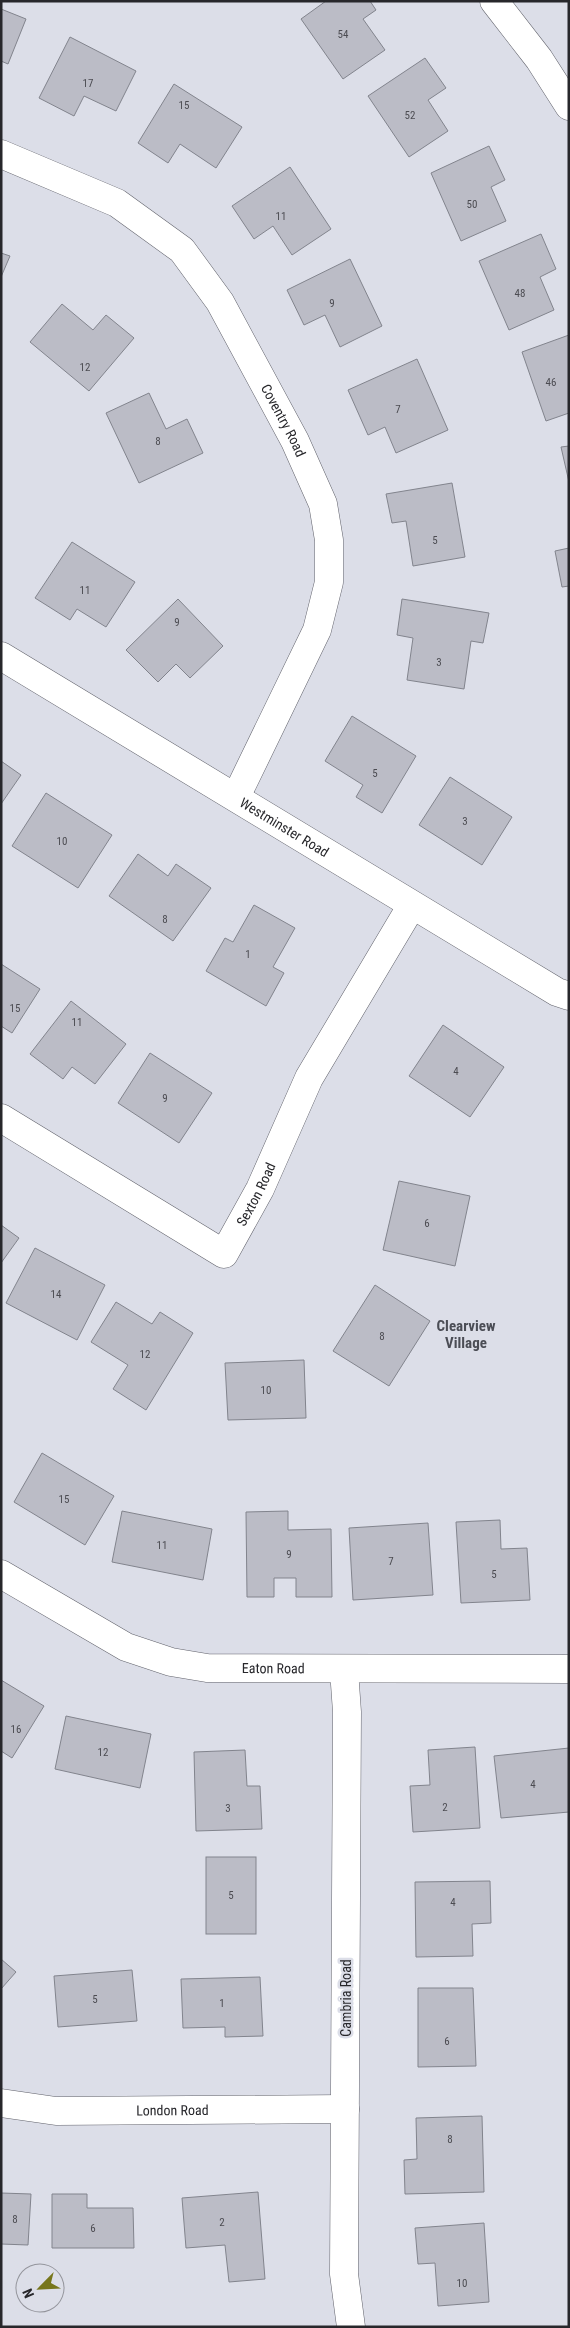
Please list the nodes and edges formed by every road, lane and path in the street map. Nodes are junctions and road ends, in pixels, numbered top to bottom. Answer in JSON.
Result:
{"nodes":[{"id":1,"x":494,"y":1,"type":"edge"},
{"id":2,"x":569,"y":106,"type":"edge"},
{"id":3,"x":1,"y":154,"type":"edge"},
{"id":4,"x":1,"y":656,"type":"edge"},
{"id":5,"x":236,"y":797,"type":"junction"},
{"id":6,"x":412,"y":905,"type":"junction"},
{"id":7,"x":569,"y":996,"type":"edge"},
{"id":8,"x":1,"y":1118,"type":"edge"},
{"id":9,"x":1,"y":1574,"type":"edge"},
{"id":10,"x":569,"y":1669,"type":"edge"},
{"id":11,"x":344,"y":1670,"type":"junction"},
{"id":12,"x":1,"y":2102,"type":"edge"},
{"id":13,"x":345,"y":2108,"type":"junction"},
{"id":14,"x":351,"y":2327,"type":"edge"}],
"edges":[{"from":1,"to":2,"type":"street"},
{"from":3,"to":5,"type":"street","name":"Coventry Road"},
{"from":4,"to":5,"type":"street","name":"Westminster Road"},
{"from":5,"to":6,"type":"street","name":"Westminster Road"},
{"from":6,"to":7,"type":"street","name":"Westminster Road"},
{"from":6,"to":8,"type":"street","name":"Sexton Road"},
{"from":9,"to":11,"type":"street","name":"Eaton Road"},
{"from":10,"to":11,"type":"street","name":"Eaton Road"},
{"from":11,"to":13,"type":"street","name":"Cambria Road"},
{"from":12,"to":13,"type":"street","name":"London Road"},
{"from":13,"to":14,"type":"street","name":"Cambria Road"}]}
